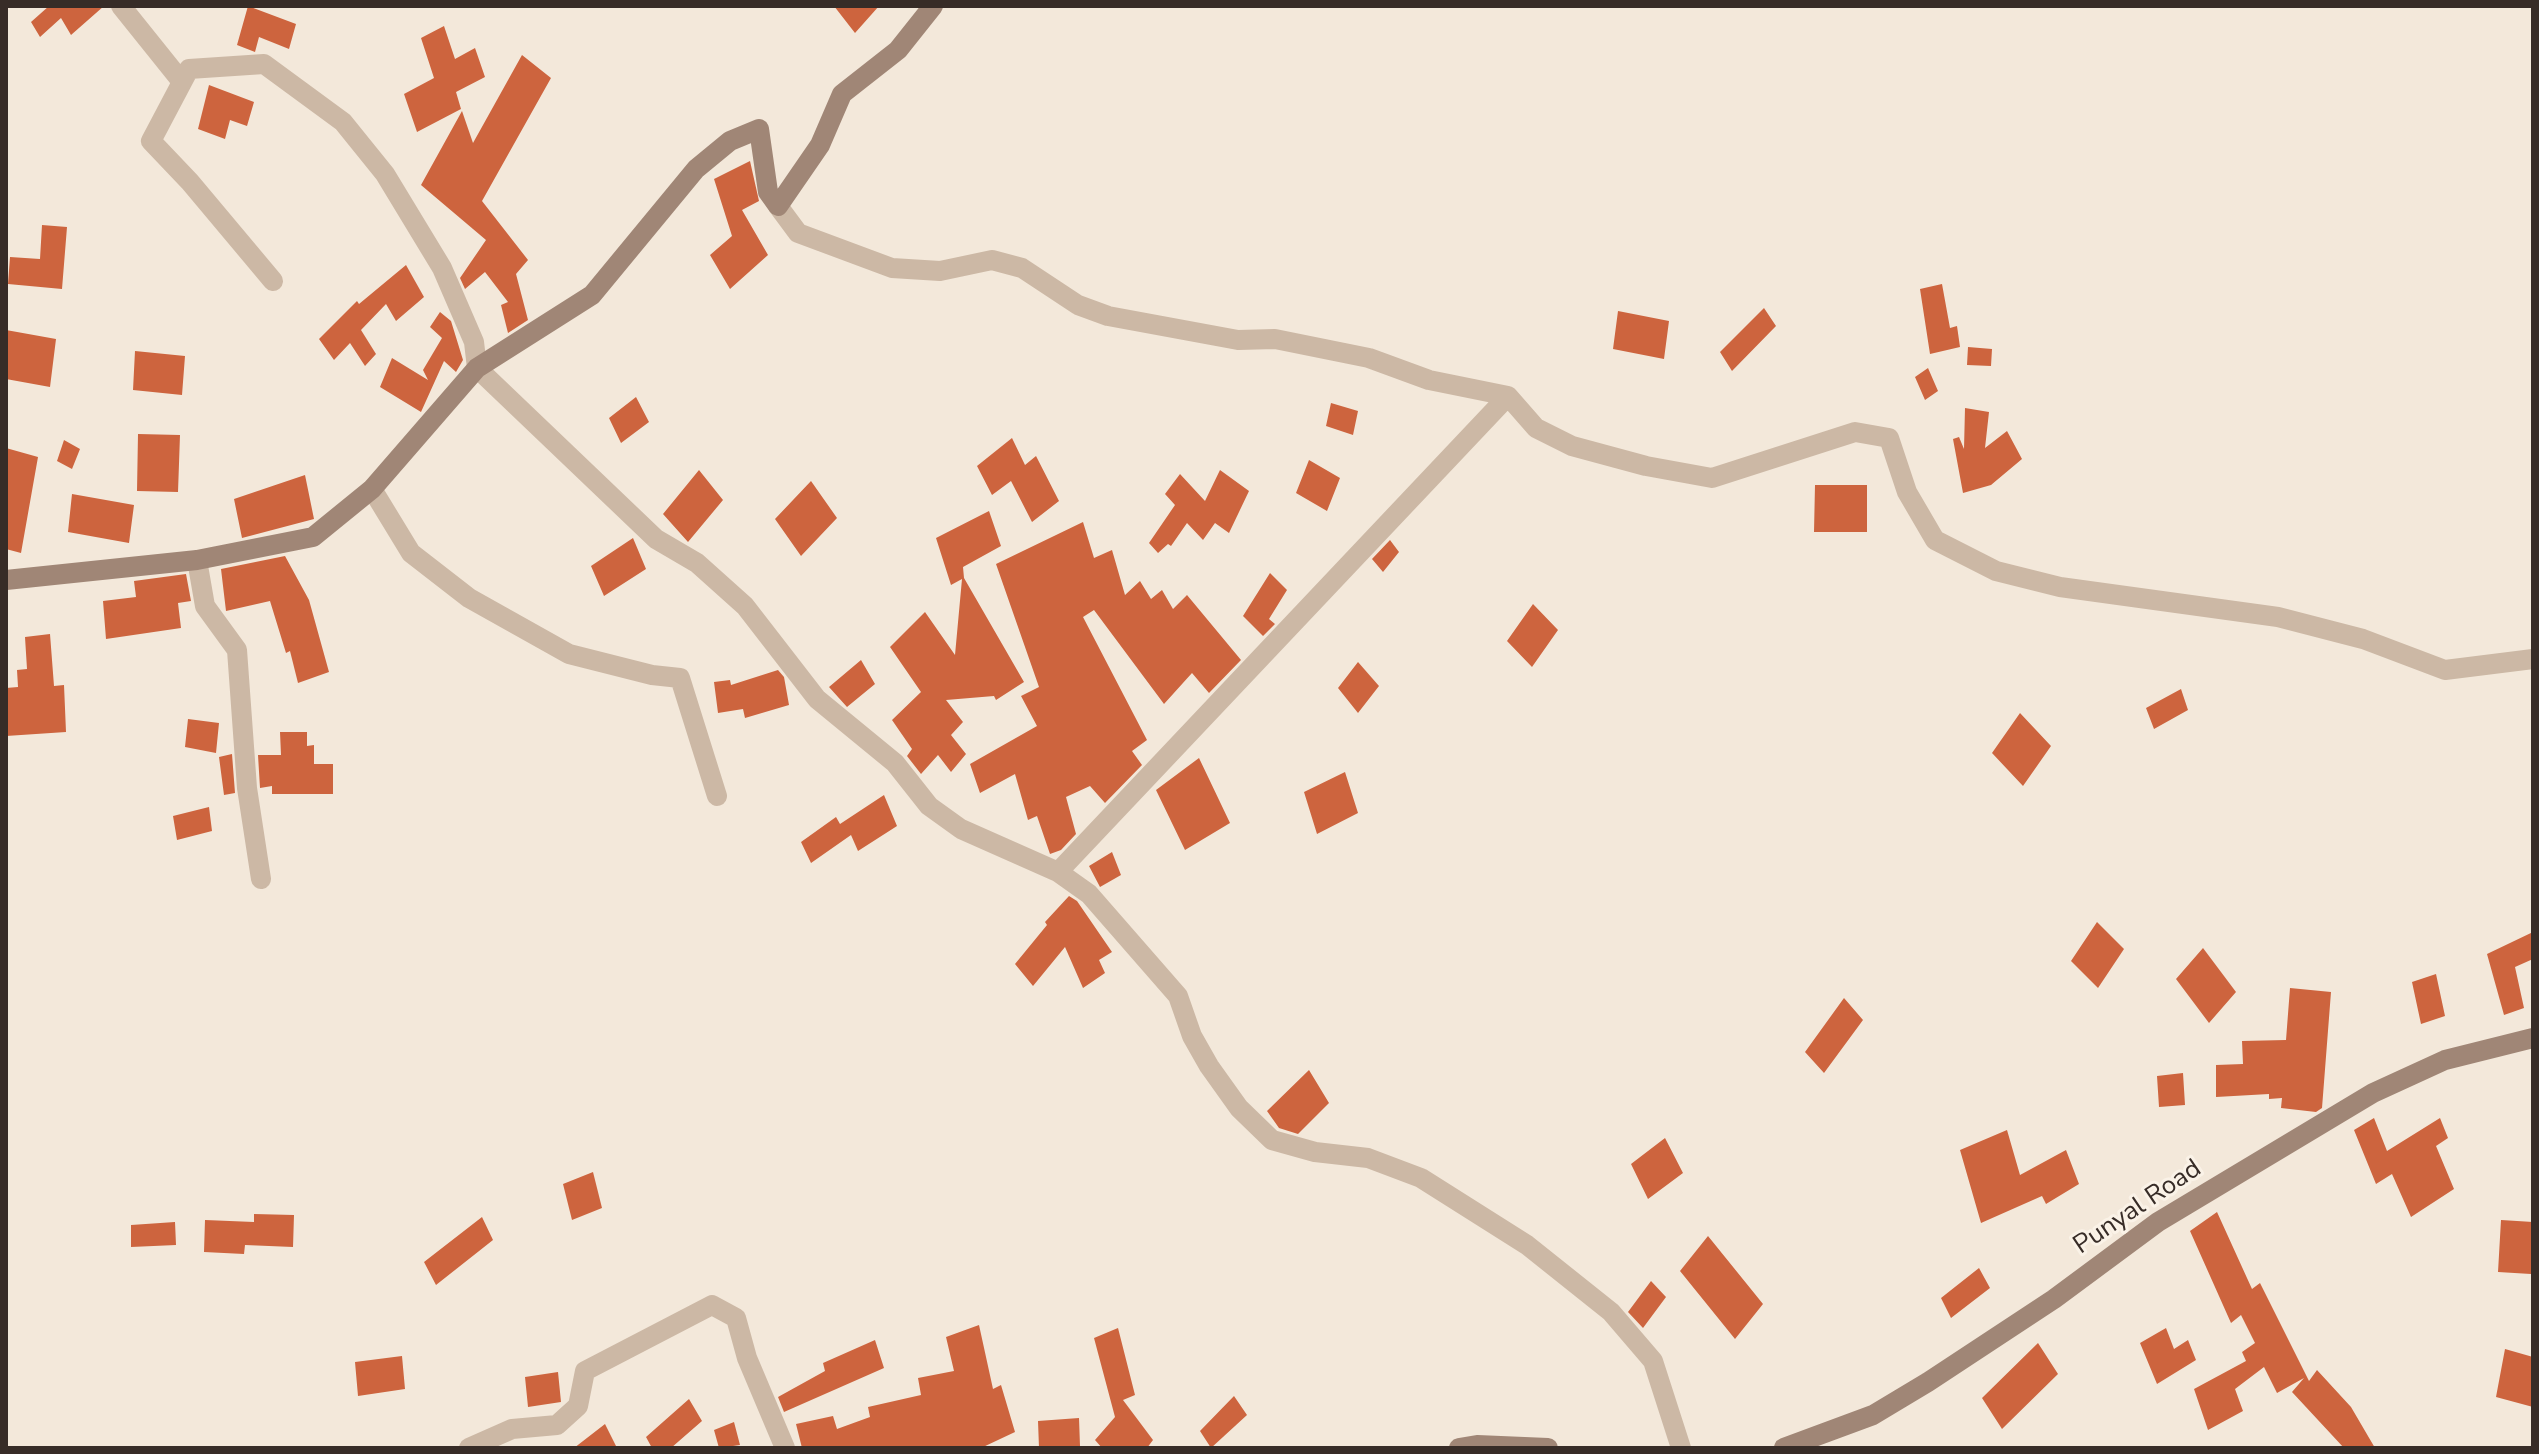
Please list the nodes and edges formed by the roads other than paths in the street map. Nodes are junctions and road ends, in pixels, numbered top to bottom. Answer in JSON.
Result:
{"nodes":[{"id":1,"x":121,"y":6,"type":"edge"},
{"id":2,"x":933,"y":6,"type":"edge"},
{"id":3,"x":182,"y":82,"type":"junction"},
{"id":4,"x":778,"y":206,"type":"junction"},
{"id":5,"x":273,"y":281,"type":"dead end"},
{"id":6,"x":477,"y":368,"type":"junction"},
{"id":7,"x":1508,"y":396,"type":"junction"},
{"id":8,"x":372,"y":489,"type":"junction"},
{"id":9,"x":197,"y":560,"type":"junction"},
{"id":10,"x":6,"y":580,"type":"edge"},
{"id":11,"x":2533,"y":659,"type":"edge"},
{"id":12,"x":717,"y":796,"type":"dead end"},
{"id":13,"x":1058,"y":872,"type":"junction"},
{"id":14,"x":261,"y":879,"type":"dead end"},
{"id":15,"x":2533,"y":1038,"type":"edge"},
{"id":16,"x":469,"y":1448,"type":"edge"},
{"id":17,"x":785,"y":1448,"type":"edge"},
{"id":18,"x":1459,"y":1448,"type":"edge"},
{"id":19,"x":1548,"y":1448,"type":"edge"},
{"id":20,"x":1681,"y":1448,"type":"edge"},
{"id":21,"x":1784,"y":1448,"type":"edge"}],
"edges":[{"from":1,"to":3,"type":"street"},
{"from":2,"to":4,"type":"street"},
{"from":3,"to":5,"type":"street"},
{"from":3,"to":6,"type":"street"},
{"from":4,"to":6,"type":"street"},
{"from":4,"to":7,"type":"street"},
{"from":6,"to":8,"type":"street"},
{"from":6,"to":13,"type":"street"},
{"from":7,"to":11,"type":"street"},
{"from":7,"to":13,"type":"street"},
{"from":8,"to":9,"type":"street"},
{"from":8,"to":12,"type":"street"},
{"from":9,"to":10,"type":"street"},
{"from":9,"to":14,"type":"street"},
{"from":13,"to":20,"type":"street"},
{"from":15,"to":21,"type":"street","name":"Punyal Road"},
{"from":16,"to":17,"type":"street"},
{"from":18,"to":19,"type":"street"}]}
